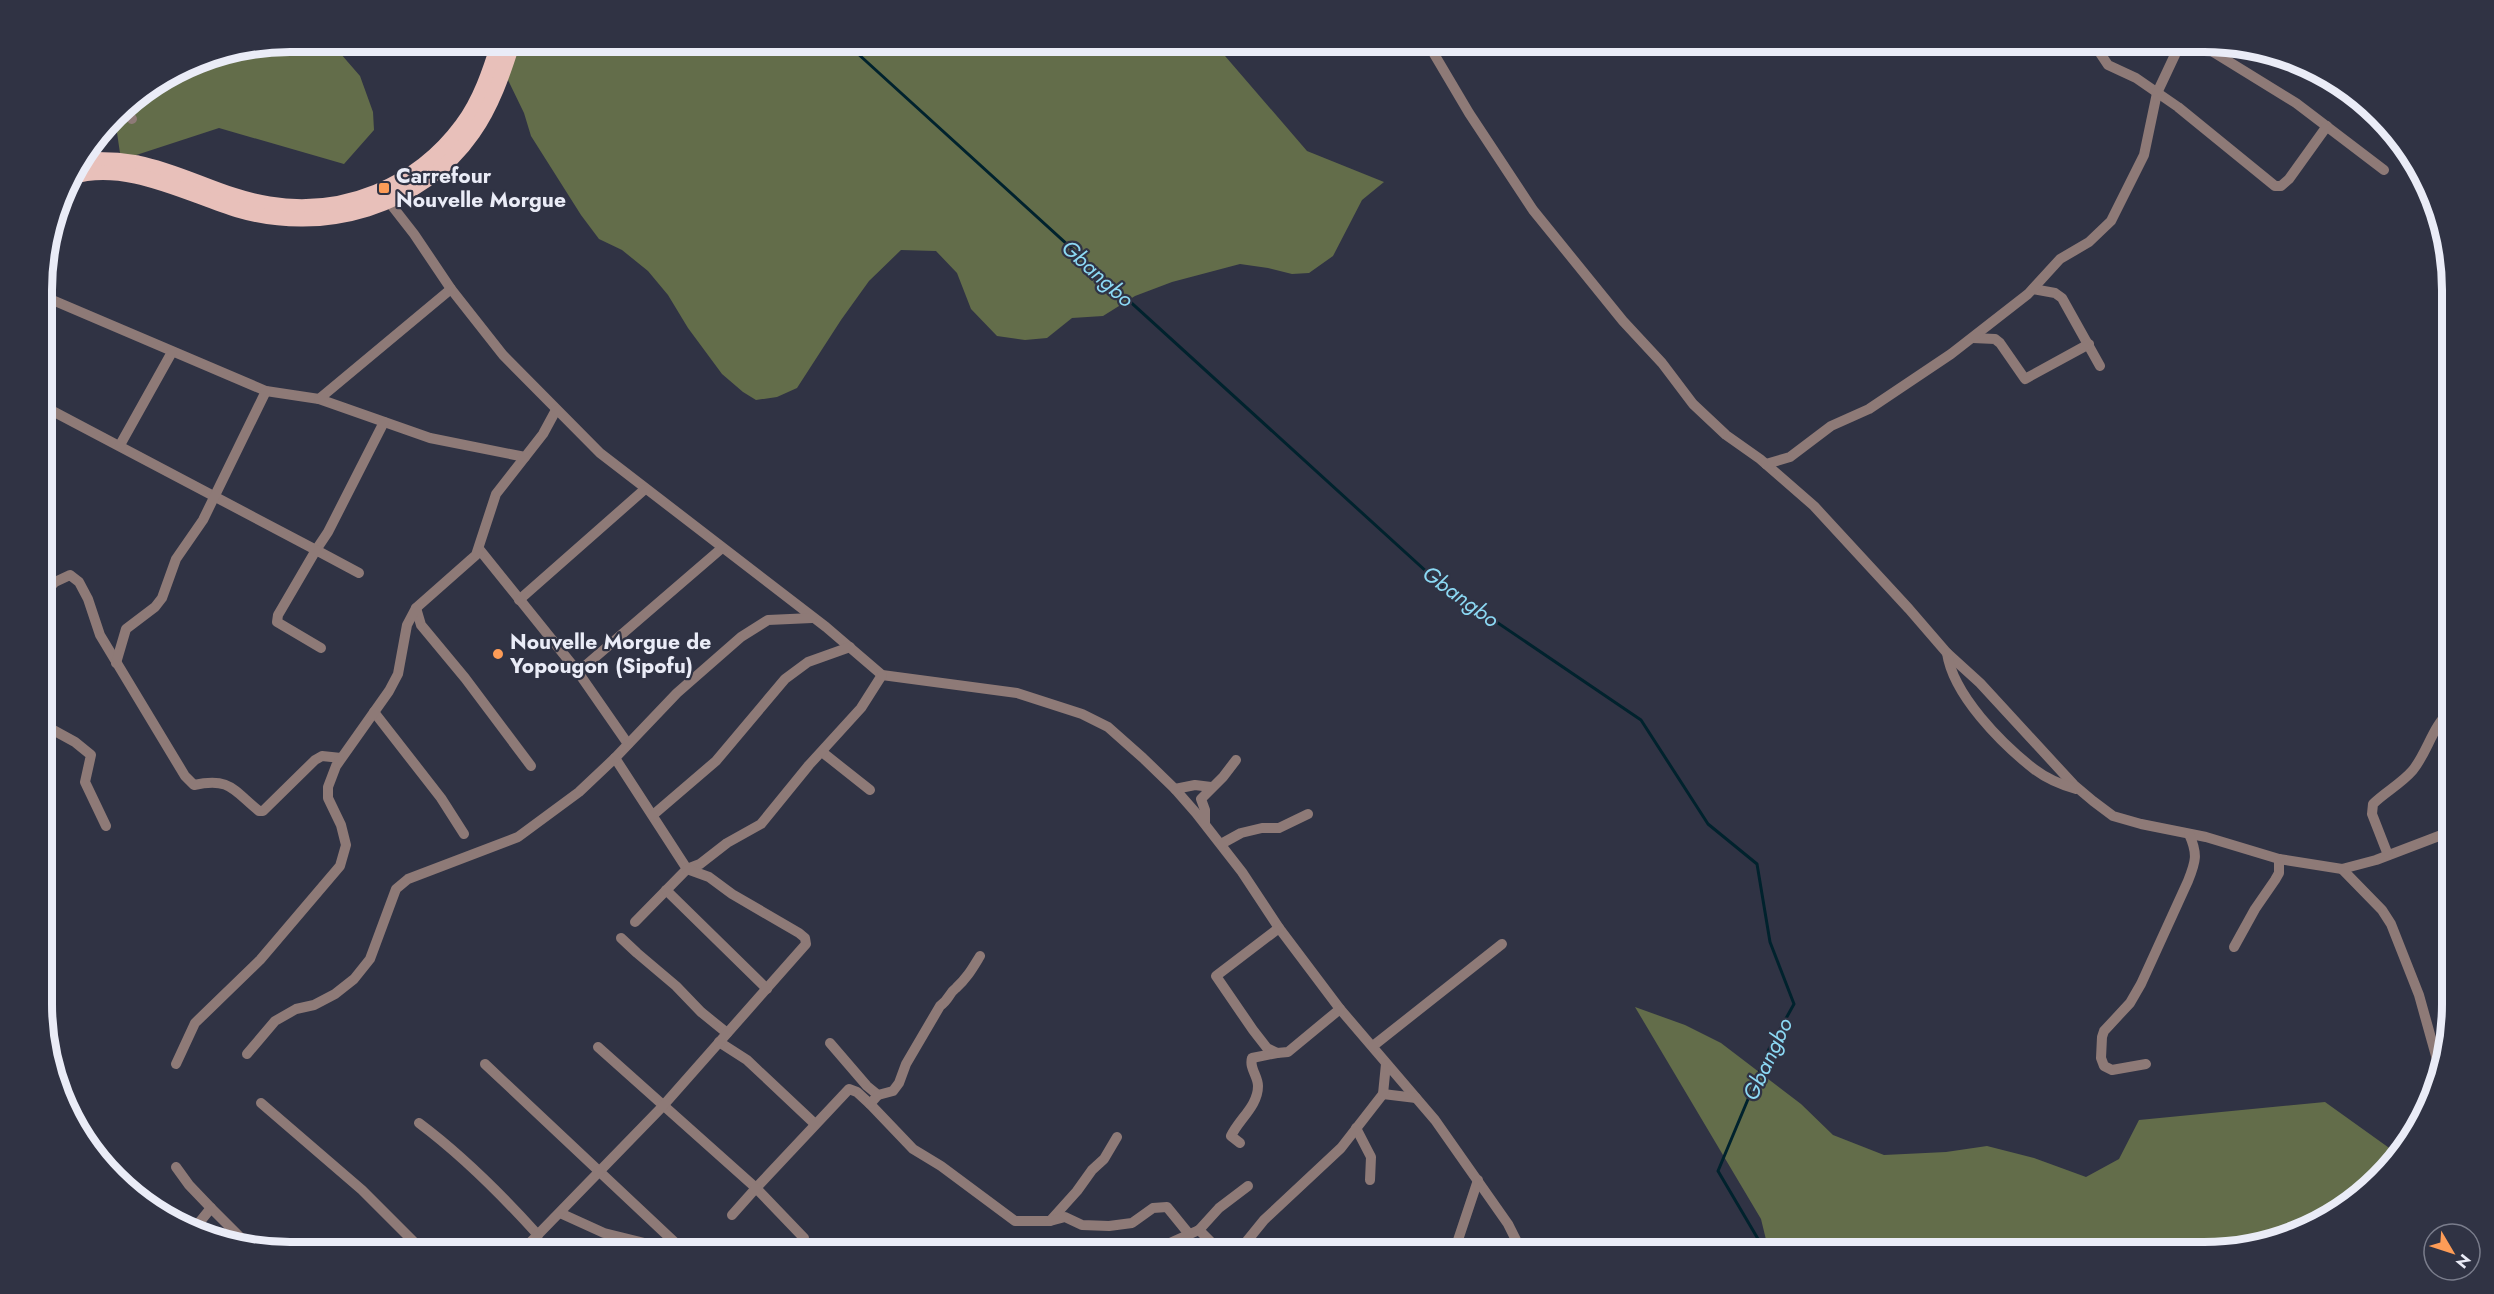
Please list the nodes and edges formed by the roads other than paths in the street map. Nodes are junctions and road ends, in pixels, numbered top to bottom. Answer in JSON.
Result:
{"nodes":[{"id":1,"x":496,"y":52,"type":"edge"},
{"id":2,"x":510,"y":52,"type":"edge"},
{"id":3,"x":1433,"y":52,"type":"edge"},
{"id":4,"x":2099,"y":52,"type":"edge"},
{"id":5,"x":2176,"y":52,"type":"edge"},
{"id":6,"x":2214,"y":53,"type":"edge"},
{"id":7,"x":2157,"y":93,"type":"junction"},
{"id":8,"x":129,"y":116,"type":"edge"},
{"id":9,"x":132,"y":119,"type":"dead end"},
{"id":10,"x":2327,"y":126,"type":"junction"},
{"id":11,"x":92,"y":160,"type":"edge"},
{"id":12,"x":2384,"y":170,"type":"dead end"},
{"id":13,"x":82,"y":175,"type":"edge"},
{"id":14,"x":389,"y":202,"type":"junction"},
{"id":15,"x":451,"y":289,"type":"junction"},
{"id":16,"x":2033,"y":290,"type":"junction"},
{"id":17,"x":52,"y":300,"type":"edge"},
{"id":18,"x":1973,"y":338,"type":"junction"},
{"id":19,"x":2089,"y":344,"type":"junction"},
{"id":20,"x":172,"y":352,"type":"junction"},
{"id":21,"x":2100,"y":366,"type":"dead end"},
{"id":22,"x":266,"y":391,"type":"junction"},
{"id":23,"x":319,"y":399,"type":"junction"},
{"id":24,"x":556,"y":410,"type":"junction"},
{"id":25,"x":52,"y":411,"type":"edge"},
{"id":26,"x":384,"y":422,"type":"junction"},
{"id":27,"x":120,"y":445,"type":"junction"},
{"id":28,"x":525,"y":457,"type":"junction"},
{"id":29,"x":1778,"y":462,"type":"junction"},
{"id":30,"x":1766,"y":464,"type":"junction"},
{"id":31,"x":1783,"y":477,"type":"junction"},
{"id":32,"x":645,"y":489,"type":"junction"},
{"id":33,"x":215,"y":496,"type":"junction"},
{"id":34,"x":722,"y":548,"type":"junction"},
{"id":35,"x":479,"y":549,"type":"junction"},
{"id":36,"x":315,"y":550,"type":"junction"},
{"id":37,"x":358,"y":573,"type":"dead end"},
{"id":38,"x":52,"y":586,"type":"edge"},
{"id":39,"x":519,"y":600,"type":"junction"},
{"id":40,"x":416,"y":608,"type":"junction"},
{"id":41,"x":812,"y":618,"type":"junction"},
{"id":42,"x":850,"y":647,"type":"junction"},
{"id":43,"x":321,"y":648,"type":"dead end"},
{"id":44,"x":1947,"y":653,"type":"junction"},
{"id":45,"x":116,"y":663,"type":"junction"},
{"id":46,"x":578,"y":672,"type":"junction"},
{"id":47,"x":882,"y":675,"type":"junction"},
{"id":48,"x":374,"y":712,"type":"junction"},
{"id":49,"x":2442,"y":721,"type":"edge"},
{"id":50,"x":52,"y":729,"type":"edge"},
{"id":51,"x":628,"y":744,"type":"junction"},
{"id":52,"x":822,"y":752,"type":"junction"},
{"id":53,"x":341,"y":758,"type":"junction"},
{"id":54,"x":615,"y":758,"type":"junction"},
{"id":55,"x":1236,"y":760,"type":"dead end"},
{"id":56,"x":531,"y":766,"type":"dead end"},
{"id":57,"x":1211,"y":787,"type":"junction"},
{"id":58,"x":1175,"y":789,"type":"junction"},
{"id":59,"x":870,"y":790,"type":"dead end"},
{"id":60,"x":2081,"y":791,"type":"junction"},
{"id":61,"x":1308,"y":814,"type":"dead end"},
{"id":62,"x":653,"y":815,"type":"junction"},
{"id":63,"x":1205,"y":824,"type":"junction"},
{"id":64,"x":106,"y":826,"type":"dead end"},
{"id":65,"x":464,"y":834,"type":"dead end"},
{"id":66,"x":2190,"y":834,"type":"junction"},
{"id":67,"x":2442,"y":834,"type":"edge"},
{"id":68,"x":1221,"y":844,"type":"junction"},
{"id":69,"x":2388,"y":855,"type":"junction"},
{"id":70,"x":2279,"y":859,"type":"junction"},
{"id":71,"x":2342,"y":868,"type":"junction"},
{"id":72,"x":687,"y":869,"type":"junction"},
{"id":73,"x":666,"y":890,"type":"junction"},
{"id":74,"x":635,"y":922,"type":"dead end"},
{"id":75,"x":1279,"y":928,"type":"junction"},
{"id":76,"x":621,"y":938,"type":"dead end"},
{"id":77,"x":1502,"y":944,"type":"dead end"},
{"id":78,"x":2234,"y":946,"type":"dead end"},
{"id":79,"x":980,"y":956,"type":"dead end"},
{"id":80,"x":767,"y":989,"type":"junction"},
{"id":81,"x":1340,"y":1009,"type":"junction"},
{"id":82,"x":727,"y":1033,"type":"junction"},
{"id":83,"x":719,"y":1042,"type":"junction"},
{"id":84,"x":830,"y":1043,"type":"dead end"},
{"id":85,"x":598,"y":1047,"type":"dead end"},
{"id":86,"x":1372,"y":1047,"type":"junction"},
{"id":87,"x":1277,"y":1053,"type":"junction"},
{"id":88,"x":247,"y":1054,"type":"dead end"},
{"id":89,"x":2436,"y":1055,"type":"edge"},
{"id":90,"x":176,"y":1064,"type":"dead end"},
{"id":91,"x":485,"y":1064,"type":"dead end"},
{"id":92,"x":1386,"y":1064,"type":"junction"},
{"id":93,"x":2146,"y":1064,"type":"dead end"},
{"id":94,"x":1383,"y":1094,"type":"junction"},
{"id":95,"x":878,"y":1095,"type":"junction"},
{"id":96,"x":1416,"y":1098,"type":"junction"},
{"id":97,"x":261,"y":1103,"type":"dead end"},
{"id":98,"x":870,"y":1104,"type":"junction"},
{"id":99,"x":662,"y":1107,"type":"junction"},
{"id":100,"x":419,"y":1123,"type":"dead end"},
{"id":101,"x":815,"y":1124,"type":"junction"},
{"id":102,"x":1356,"y":1128,"type":"junction"},
{"id":103,"x":1117,"y":1137,"type":"dead end"},
{"id":104,"x":1240,"y":1143,"type":"dead end"},
{"id":105,"x":176,"y":1167,"type":"dead end"},
{"id":106,"x":600,"y":1172,"type":"junction"},
{"id":107,"x":1370,"y":1180,"type":"dead end"},
{"id":108,"x":1478,"y":1180,"type":"junction"},
{"id":109,"x":1248,"y":1186,"type":"dead end"},
{"id":110,"x":756,"y":1188,"type":"junction"},
{"id":111,"x":211,"y":1208,"type":"junction"},
{"id":112,"x":560,"y":1213,"type":"junction"},
{"id":113,"x":732,"y":1215,"type":"dead end"},
{"id":114,"x":1050,"y":1221,"type":"junction"},
{"id":115,"x":199,"y":1223,"type":"edge"},
{"id":116,"x":1194,"y":1232,"type":"junction"},
{"id":117,"x":538,"y":1235,"type":"junction"},
{"id":118,"x":239,"y":1236,"type":"edge"},
{"id":119,"x":804,"y":1238,"type":"dead end"},
{"id":120,"x":414,"y":1242,"type":"edge"},
{"id":121,"x":531,"y":1242,"type":"edge"},
{"id":122,"x":641,"y":1242,"type":"edge"},
{"id":123,"x":673,"y":1242,"type":"edge"},
{"id":124,"x":1174,"y":1242,"type":"edge"},
{"id":125,"x":1208,"y":1242,"type":"edge"},
{"id":126,"x":1246,"y":1242,"type":"edge"},
{"id":127,"x":1457,"y":1242,"type":"edge"},
{"id":128,"x":1517,"y":1242,"type":"edge"}],
"edges":[{"from":1,"to":11,"type":"main road"},
{"from":2,"to":14,"type":"main road"},
{"from":3,"to":30,"type":"street"},
{"from":4,"to":7,"type":"street"},
{"from":5,"to":7,"type":"street"},
{"from":6,"to":10,"type":"street"},
{"from":7,"to":10,"type":"street"},
{"from":7,"to":16,"type":"street"},
{"from":8,"to":9,"type":"street"},
{"from":10,"to":12,"type":"street"},
{"from":13,"to":14,"type":"main road"},
{"from":14,"to":15,"type":"street"},
{"from":15,"to":23,"type":"street"},
{"from":15,"to":24,"type":"street"},
{"from":16,"to":18,"type":"street"},
{"from":16,"to":19,"type":"street"},
{"from":17,"to":20,"type":"street"},
{"from":18,"to":19,"type":"street"},
{"from":18,"to":29,"type":"street"},
{"from":19,"to":21,"type":"street"},
{"from":20,"to":22,"type":"street"},
{"from":20,"to":27,"type":"street"},
{"from":22,"to":23,"type":"street"},
{"from":22,"to":33,"type":"street"},
{"from":23,"to":26,"type":"street"},
{"from":24,"to":28,"type":"street"},
{"from":24,"to":32,"type":"street"},
{"from":25,"to":27,"type":"street"},
{"from":26,"to":28,"type":"street"},
{"from":26,"to":36,"type":"street"},
{"from":27,"to":33,"type":"street"},
{"from":28,"to":35,"type":"street"},
{"from":29,"to":30,"type":"street"},
{"from":29,"to":31,"type":"street"},
{"from":30,"to":31,"type":"street"},
{"from":31,"to":44,"type":"street"},
{"from":32,"to":34,"type":"street"},
{"from":32,"to":39,"type":"street"},
{"from":33,"to":36,"type":"street"},
{"from":33,"to":45,"type":"street"},
{"from":34,"to":41,"type":"street"},
{"from":34,"to":46,"type":"street"},
{"from":35,"to":39,"type":"street"},
{"from":35,"to":40,"type":"street"},
{"from":36,"to":37,"type":"street"},
{"from":36,"to":43,"type":"street"},
{"from":38,"to":45,"type":"street"},
{"from":39,"to":46,"type":"street"},
{"from":40,"to":48,"type":"street"},
{"from":40,"to":56,"type":"street"},
{"from":41,"to":42,"type":"street"},
{"from":41,"to":51,"type":"street"},
{"from":42,"to":47,"type":"street"},
{"from":42,"to":62,"type":"street"},
{"from":44,"to":60,"type":"street"},
{"from":44,"to":60,"type":"street"},
{"from":45,"to":53,"type":"street"},
{"from":46,"to":51,"type":"street"},
{"from":47,"to":52,"type":"street"},
{"from":47,"to":58,"type":"street"},
{"from":48,"to":53,"type":"street"},
{"from":48,"to":65,"type":"street"},
{"from":49,"to":69,"type":"street"},
{"from":50,"to":64,"type":"street"},
{"from":51,"to":54,"type":"street"},
{"from":52,"to":59,"type":"street"},
{"from":52,"to":72,"type":"street"},
{"from":53,"to":90,"type":"street"},
{"from":54,"to":62,"type":"street"},
{"from":54,"to":88,"type":"street"},
{"from":55,"to":57,"type":"street"},
{"from":57,"to":58,"type":"street"},
{"from":57,"to":63,"type":"street"},
{"from":58,"to":63,"type":"street"},
{"from":60,"to":66,"type":"street"},
{"from":61,"to":68,"type":"street"},
{"from":62,"to":72,"type":"street"},
{"from":63,"to":68,"type":"street"},
{"from":66,"to":70,"type":"street"},
{"from":66,"to":93,"type":"street"},
{"from":67,"to":69,"type":"street"},
{"from":68,"to":75,"type":"street"},
{"from":69,"to":71,"type":"street"},
{"from":70,"to":71,"type":"street"},
{"from":70,"to":78,"type":"street"},
{"from":71,"to":89,"type":"street"},
{"from":72,"to":73,"type":"street"},
{"from":72,"to":80,"type":"street"},
{"from":73,"to":74,"type":"street"},
{"from":73,"to":80,"type":"street"},
{"from":75,"to":81,"type":"street"},
{"from":75,"to":87,"type":"street"},
{"from":76,"to":82,"type":"street"},
{"from":77,"to":86,"type":"street"},
{"from":79,"to":95,"type":"street"},
{"from":80,"to":82,"type":"street"},
{"from":81,"to":86,"type":"street"},
{"from":81,"to":87,"type":"street"},
{"from":82,"to":83,"type":"street"},
{"from":83,"to":99,"type":"street"},
{"from":83,"to":101,"type":"street"},
{"from":84,"to":95,"type":"street"},
{"from":85,"to":99,"type":"street"},
{"from":86,"to":92,"type":"street"},
{"from":87,"to":104,"type":"street"},
{"from":91,"to":106,"type":"street"},
{"from":92,"to":94,"type":"street"},
{"from":92,"to":96,"type":"street"},
{"from":94,"to":96,"type":"street"},
{"from":94,"to":102,"type":"street"},
{"from":95,"to":98,"type":"street"},
{"from":96,"to":108,"type":"street"},
{"from":97,"to":120,"type":"street"},
{"from":98,"to":101,"type":"street"},
{"from":98,"to":114,"type":"street"},
{"from":99,"to":106,"type":"street"},
{"from":99,"to":110,"type":"street"},
{"from":100,"to":117,"type":"street"},
{"from":101,"to":110,"type":"street"},
{"from":102,"to":107,"type":"street"},
{"from":102,"to":126,"type":"street"},
{"from":103,"to":114,"type":"street"},
{"from":105,"to":111,"type":"street"},
{"from":106,"to":112,"type":"street"},
{"from":106,"to":123,"type":"street"},
{"from":108,"to":127,"type":"street"},
{"from":108,"to":128,"type":"street"},
{"from":109,"to":116,"type":"street"},
{"from":110,"to":113,"type":"street"},
{"from":110,"to":119,"type":"street"},
{"from":111,"to":115,"type":"street"},
{"from":111,"to":118,"type":"street"},
{"from":112,"to":117,"type":"street"},
{"from":112,"to":122,"type":"street"},
{"from":114,"to":116,"type":"street"},
{"from":116,"to":124,"type":"street"},
{"from":116,"to":125,"type":"street"},
{"from":117,"to":121,"type":"street"}]}
